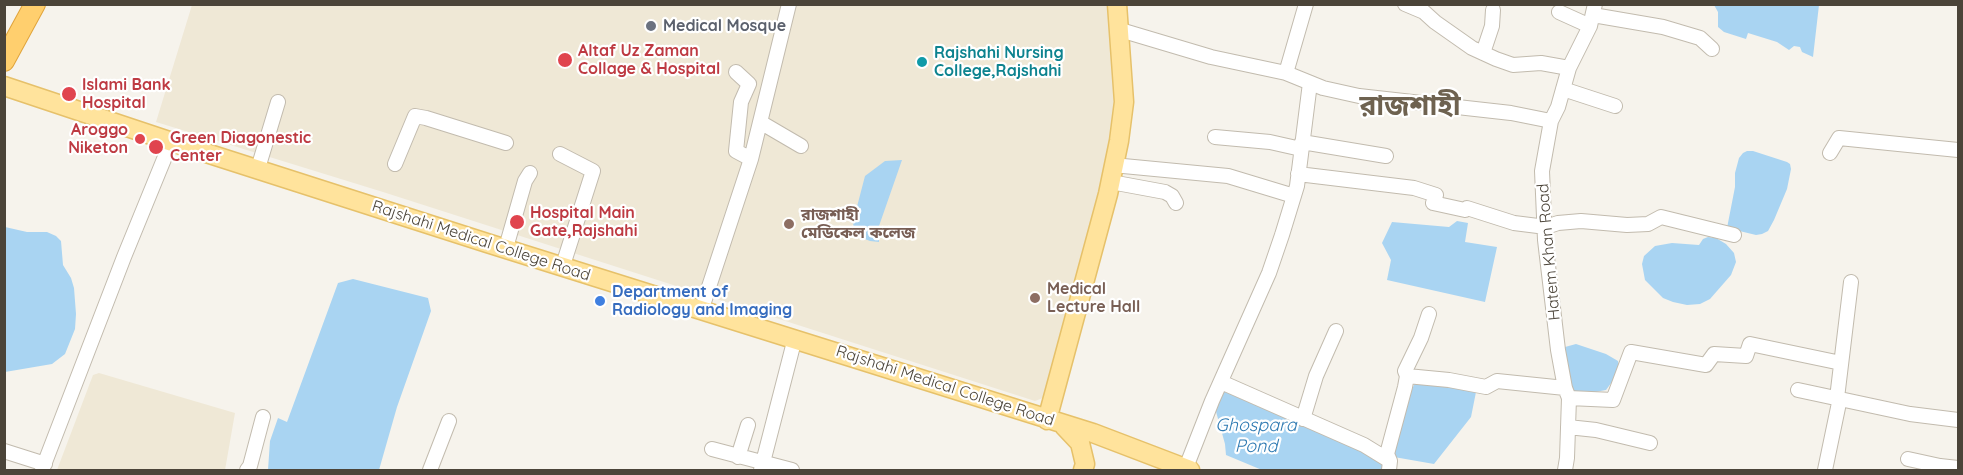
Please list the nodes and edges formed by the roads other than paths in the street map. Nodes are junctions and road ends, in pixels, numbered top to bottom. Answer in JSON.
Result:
{"nodes":[{"id":1,"x":23,"y":4,"type":"edge"},
{"id":2,"x":34,"y":4,"type":"edge"},
{"id":3,"x":789,"y":4,"type":"edge"},
{"id":4,"x":1117,"y":4,"type":"edge"},
{"id":5,"x":1306,"y":4,"type":"edge"},
{"id":6,"x":1405,"y":4,"type":"edge"},
{"id":7,"x":1493,"y":10,"type":"dead end"},
{"id":8,"x":1559,"y":12,"type":"dead end"},
{"id":9,"x":1593,"y":15,"type":"edge"},
{"id":10,"x":1117,"y":29,"type":"junction"},
{"id":11,"x":4,"y":37,"type":"edge"},
{"id":12,"x":1712,"y":49,"type":"dead end"},
{"id":13,"x":1484,"y":53,"type":"junction"},
{"id":14,"x":4,"y":61,"type":"edge"},
{"id":15,"x":1569,"y":68,"type":"junction"},
{"id":16,"x":736,"y":72,"type":"dead end"},
{"id":17,"x":1286,"y":73,"type":"junction"},
{"id":18,"x":4,"y":84,"type":"edge"},
{"id":19,"x":1310,"y":84,"type":"junction"},
{"id":20,"x":1563,"y":89,"type":"junction"},
{"id":21,"x":278,"y":102,"type":"dead end"},
{"id":22,"x":1615,"y":106,"type":"dead end"},
{"id":23,"x":1551,"y":121,"type":"junction"},
{"id":24,"x":760,"y":122,"type":"junction"},
{"id":25,"x":1215,"y":137,"type":"dead end"},
{"id":26,"x":171,"y":142,"type":"junction"},
{"id":27,"x":506,"y":143,"type":"dead end"},
{"id":28,"x":801,"y":146,"type":"dead end"},
{"id":29,"x":1301,"y":146,"type":"junction"},
{"id":30,"x":1959,"y":150,"type":"edge"},
{"id":31,"x":1830,"y":153,"type":"dead end"},
{"id":32,"x":560,"y":154,"type":"dead end"},
{"id":33,"x":1386,"y":156,"type":"dead end"},
{"id":34,"x":751,"y":159,"type":"junction"},
{"id":35,"x":396,"y":164,"type":"dead end"},
{"id":36,"x":259,"y":165,"type":"junction"},
{"id":37,"x":530,"y":173,"type":"dead end"},
{"id":38,"x":1112,"y":173,"type":"junction"},
{"id":39,"x":1298,"y":174,"type":"junction"},
{"id":40,"x":1294,"y":196,"type":"junction"},
{"id":41,"x":1176,"y":202,"type":"dead end"},
{"id":42,"x":1546,"y":227,"type":"junction"},
{"id":43,"x":1734,"y":235,"type":"dead end"},
{"id":44,"x":507,"y":244,"type":"junction"},
{"id":45,"x":564,"y":262,"type":"junction"},
{"id":46,"x":1851,"y":282,"type":"dead end"},
{"id":47,"x":703,"y":304,"type":"junction"},
{"id":48,"x":1429,"y":314,"type":"dead end"},
{"id":49,"x":1336,"y":331,"type":"dead end"},
{"id":50,"x":795,"y":339,"type":"junction"},
{"id":51,"x":1841,"y":363,"type":"junction"},
{"id":52,"x":1407,"y":376,"type":"junction"},
{"id":53,"x":1221,"y":382,"type":"junction"},
{"id":54,"x":1798,"y":390,"type":"dead end"},
{"id":55,"x":1567,"y":393,"type":"junction"},
{"id":56,"x":1838,"y":398,"type":"junction"},
{"id":57,"x":263,"y":417,"type":"dead end"},
{"id":58,"x":1303,"y":419,"type":"junction"},
{"id":59,"x":1055,"y":420,"type":"junction"},
{"id":60,"x":1959,"y":420,"type":"edge"},
{"id":61,"x":449,"y":421,"type":"dead end"},
{"id":62,"x":748,"y":424,"type":"dead end"},
{"id":63,"x":1568,"y":428,"type":"junction"},
{"id":64,"x":1118,"y":442,"type":"junction"},
{"id":65,"x":1650,"y":443,"type":"dead end"},
{"id":66,"x":712,"y":449,"type":"dead end"},
{"id":67,"x":4,"y":451,"type":"edge"},
{"id":68,"x":738,"y":457,"type":"junction"},
{"id":69,"x":1908,"y":459,"type":"dead end"},
{"id":70,"x":1083,"y":461,"type":"edge"},
{"id":71,"x":1389,"y":466,"type":"edge"},
{"id":72,"x":44,"y":467,"type":"edge"},
{"id":73,"x":762,"y":467,"type":"edge"},
{"id":74,"x":1959,"y":468,"type":"edge"},
{"id":75,"x":1187,"y":470,"type":"edge"},
{"id":76,"x":247,"y":471,"type":"edge"},
{"id":77,"x":430,"y":471,"type":"edge"},
{"id":78,"x":792,"y":471,"type":"edge"},
{"id":79,"x":1565,"y":471,"type":"edge"},
{"id":80,"x":1825,"y":471,"type":"edge"}],
"edges":[{"from":1,"to":11,"type":"highway"},
{"from":2,"to":14,"type":"highway"},
{"from":3,"to":24,"type":"street"},
{"from":4,"to":10,"type":"main road"},
{"from":5,"to":17,"type":"street"},
{"from":6,"to":13,"type":"street"},
{"from":7,"to":13,"type":"street"},
{"from":8,"to":9,"type":"street"},
{"from":9,"to":12,"type":"street"},
{"from":9,"to":15,"type":"street","name":"Hatem Khan Road"},
{"from":10,"to":17,"type":"street"},
{"from":10,"to":38,"type":"main road"},
{"from":13,"to":15,"type":"street"},
{"from":15,"to":20,"type":"street","name":"Hatem Khan Road"},
{"from":16,"to":34,"type":"street"},
{"from":17,"to":19,"type":"street"},
{"from":18,"to":26,"type":"main road","name":"Rajshahi Medical College Road"},
{"from":18,"to":36,"type":"main road","name":"Rajshahi Medical College Road"},
{"from":19,"to":23,"type":"street"},
{"from":19,"to":29,"type":"street"},
{"from":20,"to":22,"type":"street"},
{"from":20,"to":23,"type":"street","name":"Hatem Khan Road"},
{"from":21,"to":36,"type":"street"},
{"from":23,"to":42,"type":"street","name":"Hatem Khan Road"},
{"from":24,"to":28,"type":"street"},
{"from":24,"to":34,"type":"street"},
{"from":25,"to":29,"type":"street"},
{"from":26,"to":50,"type":"main road","name":"Rajshahi Medical College Road"},
{"from":26,"to":72,"type":"street"},
{"from":27,"to":35,"type":"street"},
{"from":29,"to":33,"type":"street"},
{"from":29,"to":39,"type":"street"},
{"from":30,"to":31,"type":"street"},
{"from":32,"to":45,"type":"street"},
{"from":34,"to":47,"type":"street"},
{"from":36,"to":44,"type":"main road","name":"Rajshahi Medical College Road"},
{"from":37,"to":44,"type":"street"},
{"from":38,"to":40,"type":"street"},
{"from":38,"to":41,"type":"street"},
{"from":38,"to":59,"type":"main road"},
{"from":39,"to":40,"type":"street"},
{"from":39,"to":42,"type":"street"},
{"from":40,"to":53,"type":"street"},
{"from":42,"to":43,"type":"street"},
{"from":42,"to":55,"type":"street","name":"Hatem Khan Road"},
{"from":44,"to":45,"type":"main road","name":"Rajshahi Medical College Road"},
{"from":45,"to":47,"type":"main road","name":"Rajshahi Medical College Road"},
{"from":46,"to":51,"type":"street"},
{"from":47,"to":59,"type":"main road","name":"Rajshahi Medical College Road"},
{"from":48,"to":52,"type":"street"},
{"from":49,"to":58,"type":"street"},
{"from":50,"to":59,"type":"main road","name":"Rajshahi Medical College Road"},
{"from":50,"to":73,"type":"street"},
{"from":51,"to":55,"type":"street"},
{"from":51,"to":56,"type":"street"},
{"from":52,"to":55,"type":"street"},
{"from":52,"to":71,"type":"street"},
{"from":53,"to":58,"type":"street"},
{"from":53,"to":75,"type":"street"},
{"from":54,"to":56,"type":"street"},
{"from":55,"to":63,"type":"street","name":"Hatem Khan Road"},
{"from":56,"to":60,"type":"street"},
{"from":56,"to":80,"type":"street"},
{"from":57,"to":76,"type":"street"},
{"from":58,"to":71,"type":"street"},
{"from":59,"to":64,"type":"main road"},
{"from":59,"to":70,"type":"main road"},
{"from":61,"to":77,"type":"street"},
{"from":62,"to":68,"type":"street"},
{"from":63,"to":65,"type":"street"},
{"from":63,"to":79,"type":"street","name":"Hatem Khan Road"},
{"from":64,"to":70,"type":"main road"},
{"from":64,"to":75,"type":"main road"},
{"from":66,"to":68,"type":"street"},
{"from":67,"to":72,"type":"street"},
{"from":68,"to":73,"type":"street"},
{"from":69,"to":74,"type":"street"},
{"from":73,"to":78,"type":"street"}]}
